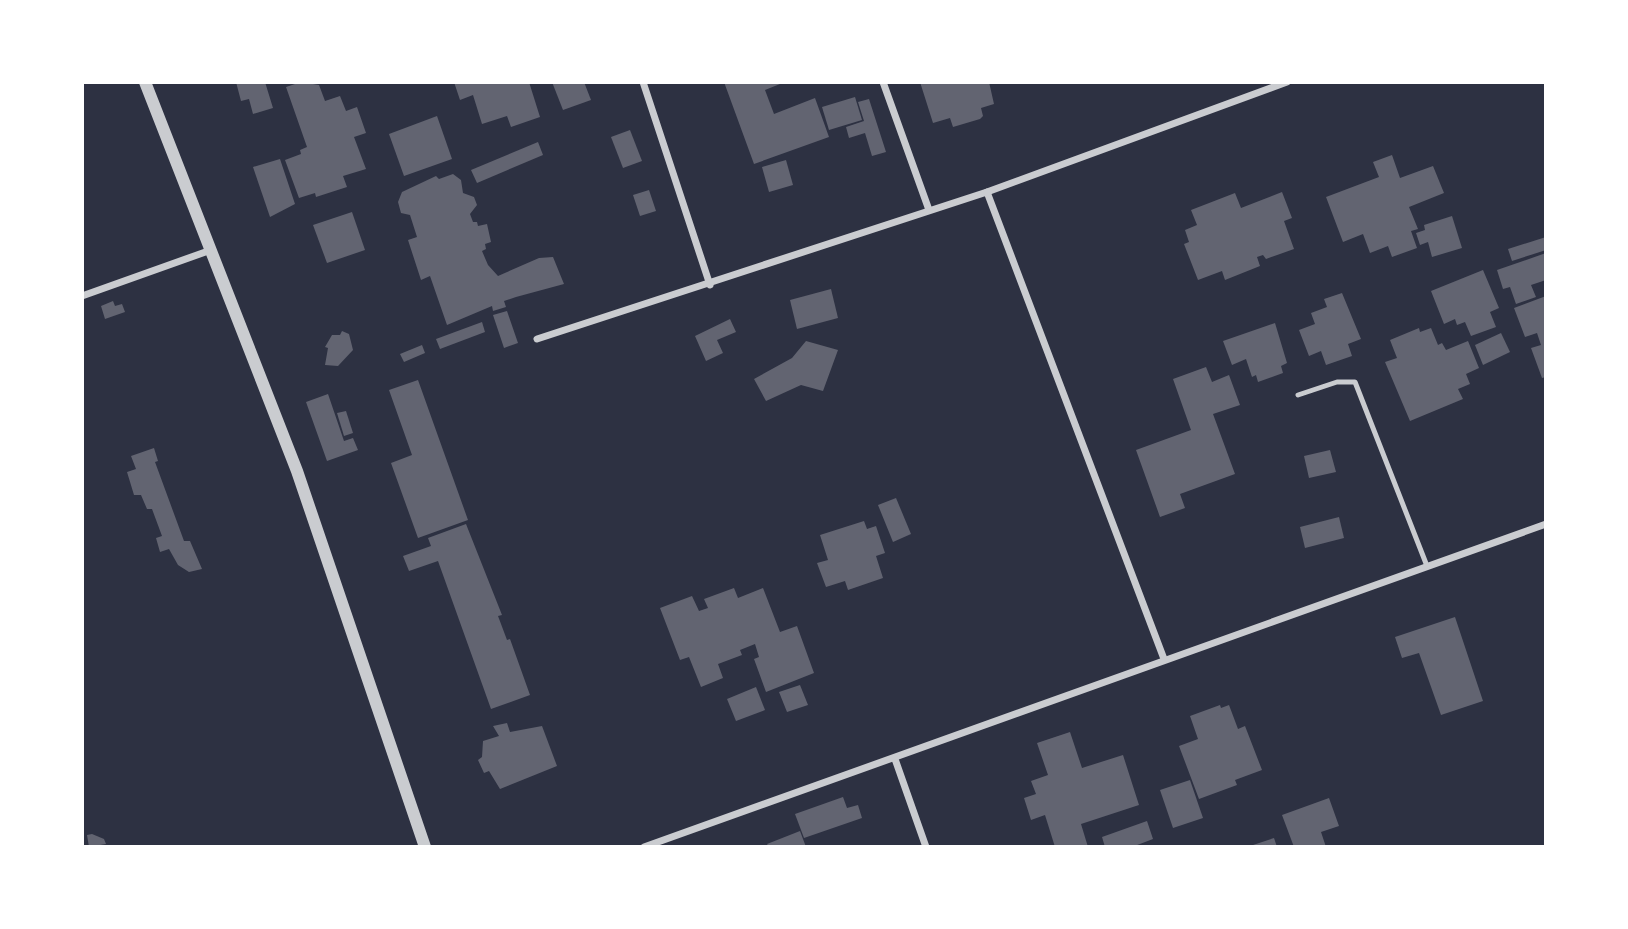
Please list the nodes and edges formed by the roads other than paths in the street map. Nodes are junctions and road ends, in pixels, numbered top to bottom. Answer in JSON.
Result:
{"nodes":[{"id":1,"x":145,"y":82,"type":"edge"},
{"id":2,"x":643,"y":82,"type":"edge"},
{"id":3,"x":883,"y":82,"type":"edge"},
{"id":4,"x":1287,"y":82,"type":"edge"},
{"id":5,"x":987,"y":192,"type":"junction"},
{"id":6,"x":929,"y":210,"type":"junction"},
{"id":7,"x":211,"y":250,"type":"junction"},
{"id":8,"x":710,"y":285,"type":"junction"},
{"id":9,"x":82,"y":296,"type":"edge"},
{"id":10,"x":537,"y":339,"type":"dead end"},
{"id":11,"x":1298,"y":395,"type":"dead end"},
{"id":12,"x":1546,"y":524,"type":"edge"},
{"id":13,"x":1427,"y":566,"type":"junction"},
{"id":14,"x":1164,"y":659,"type":"junction"},
{"id":15,"x":895,"y":759,"type":"junction"},
{"id":16,"x":425,"y":847,"type":"edge"},
{"id":17,"x":644,"y":847,"type":"edge"},
{"id":18,"x":926,"y":847,"type":"edge"}],
"edges":[{"from":1,"to":7,"type":"street"},
{"from":2,"to":8,"type":"street"},
{"from":3,"to":6,"type":"street"},
{"from":4,"to":5,"type":"street"},
{"from":5,"to":6,"type":"street"},
{"from":5,"to":14,"type":"street"},
{"from":6,"to":8,"type":"street"},
{"from":7,"to":9,"type":"street"},
{"from":7,"to":16,"type":"street"},
{"from":8,"to":10,"type":"street"},
{"from":11,"to":13,"type":"lane"},
{"from":12,"to":13,"type":"street"},
{"from":13,"to":14,"type":"street"},
{"from":14,"to":15,"type":"street"},
{"from":15,"to":17,"type":"street"},
{"from":15,"to":18,"type":"street"}]}
